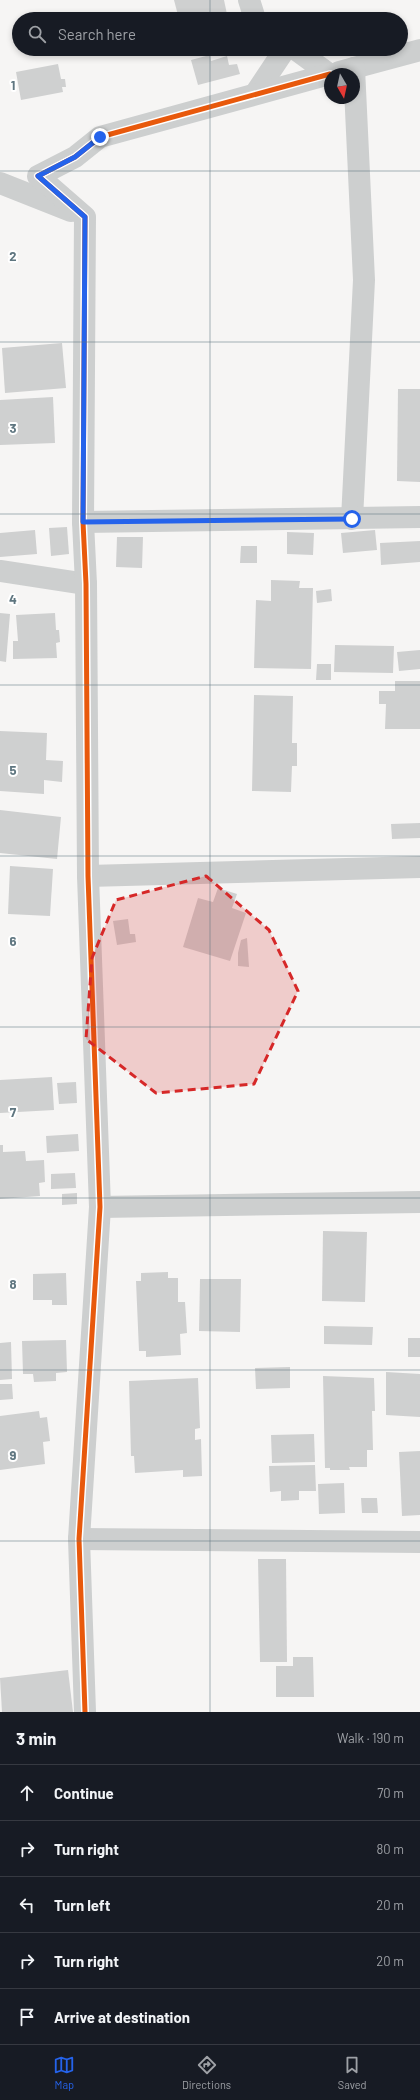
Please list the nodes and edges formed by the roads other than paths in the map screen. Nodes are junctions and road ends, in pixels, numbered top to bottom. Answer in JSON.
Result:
{"nodes":[{"id":1,"x":249,"y":0,"type":"edge"},
{"id":2,"x":253,"y":12,"type":"edge"},
{"id":3,"x":420,"y":50,"type":"edge"},
{"id":4,"x":408,"y":53,"type":"edge"},
{"id":5,"x":280,"y":56,"type":"edge"},
{"id":6,"x":305,"y":56,"type":"edge"},
{"id":7,"x":398,"y":56,"type":"edge"},
{"id":8,"x":354,"y":68,"type":"edge"},
{"id":9,"x":324,"y":70,"type":"edge"},
{"id":10,"x":324,"y":76,"type":"edge"},
{"id":11,"x":255,"y":94,"type":"junction"},
{"id":12,"x":356,"y":104,"type":"edge"},
{"id":13,"x":0,"y":183,"type":"edge"},
{"id":14,"x":85,"y":217,"type":"junction"},
{"id":15,"x":420,"y":517,"type":"edge"},
{"id":16,"x":352,"y":519,"type":"junction"},
{"id":17,"x":83,"y":522,"type":"junction"},
{"id":18,"x":0,"y":571,"type":"edge"},
{"id":19,"x":86,"y":584,"type":"junction"},
{"id":20,"x":420,"y":867,"type":"edge"},
{"id":21,"x":88,"y":876,"type":"junction"},
{"id":22,"x":420,"y":1202,"type":"edge"},
{"id":23,"x":100,"y":1207,"type":"junction"},
{"id":24,"x":79,"y":1539,"type":"junction"},
{"id":25,"x":420,"y":1542,"type":"edge"},
{"id":26,"x":85,"y":1712,"type":"edge"}],
"edges":[{"from":1,"to":2,"type":"street"},
{"from":3,"to":4,"type":"street"},
{"from":5,"to":11,"type":"street"},
{"from":6,"to":9,"type":"street"},
{"from":7,"to":8,"type":"street"},
{"from":10,"to":11,"type":"street"},
{"from":11,"to":14,"type":"street"},
{"from":12,"to":16,"type":"street"},
{"from":13,"to":14,"type":"street"},
{"from":14,"to":17,"type":"street"},
{"from":15,"to":16,"type":"street"},
{"from":16,"to":17,"type":"street"},
{"from":17,"to":19,"type":"street"},
{"from":18,"to":19,"type":"street"},
{"from":19,"to":21,"type":"street"},
{"from":20,"to":21,"type":"street"},
{"from":21,"to":23,"type":"street"},
{"from":22,"to":23,"type":"street"},
{"from":23,"to":24,"type":"street"},
{"from":24,"to":25,"type":"street"},
{"from":24,"to":26,"type":"street"}]}
